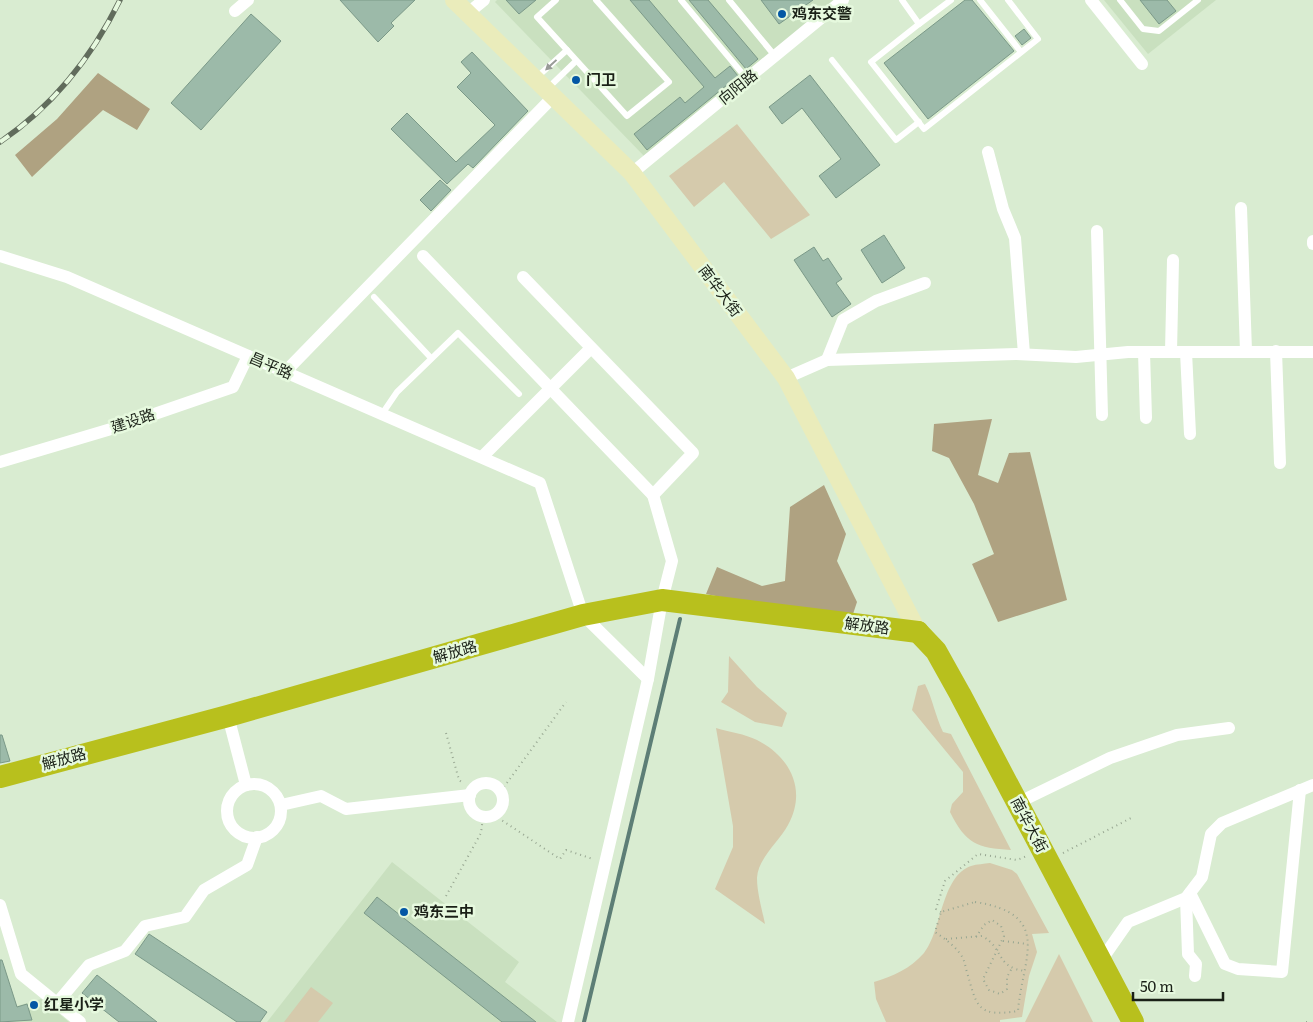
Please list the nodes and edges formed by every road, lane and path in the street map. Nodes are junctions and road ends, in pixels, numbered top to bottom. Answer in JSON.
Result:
{"nodes":[{"id":1,"x":248,"y":0,"type":"edge"},
{"id":2,"x":454,"y":0,"type":"edge"},
{"id":3,"x":484,"y":0,"type":"edge"},
{"id":4,"x":556,"y":0,"type":"edge"},
{"id":5,"x":596,"y":0,"type":"edge"},
{"id":6,"x":681,"y":0,"type":"edge"},
{"id":7,"x":729,"y":0,"type":"edge"},
{"id":8,"x":843,"y":0,"type":"edge"},
{"id":9,"x":902,"y":0,"type":"edge"},
{"id":10,"x":951,"y":0,"type":"edge"},
{"id":11,"x":980,"y":0,"type":"edge"},
{"id":12,"x":1008,"y":0,"type":"edge"},
{"id":13,"x":1091,"y":0,"type":"edge"},
{"id":14,"x":1120,"y":0,"type":"edge"},
{"id":15,"x":1198,"y":0,"type":"edge"},
{"id":16,"x":235,"y":11,"type":"dead end"},
{"id":17,"x":468,"y":14,"type":"junction"},
{"id":18,"x":919,"y":24,"type":"junction"},
{"id":19,"x":567,"y":50,"type":"junction"},
{"id":20,"x":1022,"y":52,"type":"junction"},
{"id":21,"x":775,"y":56,"type":"junction"},
{"id":22,"x":832,"y":60,"type":"dead end"},
{"id":23,"x":576,"y":61,"type":"junction"},
{"id":24,"x":1142,"y":64,"type":"dead end"},
{"id":25,"x":747,"y":79,"type":"junction"},
{"id":26,"x":545,"y":88,"type":"junction"},
{"id":27,"x":919,"y":122,"type":"junction"},
{"id":28,"x":988,"y":152,"type":"dead end"},
{"id":29,"x":632,"y":173,"type":"junction"},
{"id":30,"x":1241,"y":208,"type":"dead end"},
{"id":31,"x":1096,"y":231,"type":"dead end"},
{"id":32,"x":0,"y":256,"type":"edge"},
{"id":33,"x":422,"y":256,"type":"dead end"},
{"id":34,"x":1173,"y":260,"type":"dead end"},
{"id":35,"x":523,"y":277,"type":"dead end"},
{"id":36,"x":925,"y":283,"type":"dead end"},
{"id":37,"x":374,"y":297,"type":"dead end"},
{"id":38,"x":591,"y":348,"type":"junction"},
{"id":39,"x":1246,"y":351,"type":"junction"},
{"id":40,"x":1276,"y":351,"type":"junction"},
{"id":41,"x":1144,"y":352,"type":"junction"},
{"id":42,"x":1171,"y":352,"type":"junction"},
{"id":43,"x":1186,"y":352,"type":"junction"},
{"id":44,"x":1313,"y":352,"type":"edge"},
{"id":45,"x":1024,"y":354,"type":"junction"},
{"id":46,"x":1100,"y":354,"type":"junction"},
{"id":47,"x":248,"y":356,"type":"junction"},
{"id":48,"x":431,"y":358,"type":"junction"},
{"id":49,"x":828,"y":360,"type":"junction"},
{"id":50,"x":285,"y":372,"type":"junction"},
{"id":51,"x":786,"y":378,"type":"junction"},
{"id":52,"x":550,"y":388,"type":"junction"},
{"id":53,"x":519,"y":394,"type":"dead end"},
{"id":54,"x":382,"y":414,"type":"junction"},
{"id":55,"x":1102,"y":415,"type":"dead end"},
{"id":56,"x":1146,"y":418,"type":"dead end"},
{"id":57,"x":1190,"y":434,"type":"dead end"},
{"id":58,"x":482,"y":457,"type":"junction"},
{"id":59,"x":0,"y":462,"type":"edge"},
{"id":60,"x":1280,"y":464,"type":"dead end"},
{"id":61,"x":653,"y":495,"type":"junction"},
{"id":62,"x":662,"y":600,"type":"junction"},
{"id":63,"x":583,"y":615,"type":"junction"},
{"id":64,"x":918,"y":632,"type":"junction"},
{"id":65,"x":648,"y":679,"type":"junction"},
{"id":66,"x":566,"y":702,"type":"dead end"},
{"id":67,"x":228,"y":716,"type":"junction"},
{"id":68,"x":1229,"y":728,"type":"dead end"},
{"id":69,"x":446,"y":734,"type":"dead end"},
{"id":70,"x":0,"y":777,"type":"edge"},
{"id":71,"x":246,"y":785,"type":"junction"},
{"id":72,"x":1313,"y":785,"type":"edge"},
{"id":73,"x":1300,"y":790,"type":"junction"},
{"id":74,"x":501,"y":791,"type":"junction"},
{"id":75,"x":472,"y":792,"type":"junction"},
{"id":76,"x":281,"y":805,"type":"junction"},
{"id":77,"x":1013,"y":805,"type":"junction"},
{"id":78,"x":489,"y":816,"type":"junction"},
{"id":79,"x":1133,"y":817,"type":"dead end"},
{"id":80,"x":257,"y":837,"type":"junction"},
{"id":81,"x":1041,"y":857,"type":"junction"},
{"id":82,"x":606,"y":863,"type":"junction"},
{"id":83,"x":1188,"y":895,"type":"junction"},
{"id":84,"x":446,"y":896,"type":"dead end"},
{"id":85,"x":0,"y":905,"type":"edge"},
{"id":86,"x":941,"y":912,"type":"junction"},
{"id":87,"x":976,"y":937,"type":"junction"},
{"id":88,"x":946,"y":940,"type":"junction"},
{"id":89,"x":1003,"y":941,"type":"junction"},
{"id":90,"x":1028,"y":944,"type":"junction"},
{"id":91,"x":998,"y":952,"type":"junction"},
{"id":92,"x":1097,"y":966,"type":"junction"},
{"id":93,"x":1012,"y":968,"type":"junction"},
{"id":94,"x":1025,"y":971,"type":"junction"},
{"id":95,"x":1195,"y":976,"type":"dead end"},
{"id":96,"x":57,"y":1003,"type":"junction"},
{"id":97,"x":80,"y":1022,"type":"edge"},
{"id":98,"x":568,"y":1022,"type":"edge"},
{"id":99,"x":1120,"y":1022,"type":"edge"},
{"id":100,"x":1133,"y":1022,"type":"edge"}],
"edges":[{"from":1,"to":16,"type":"street"},
{"from":2,"to":17,"type":"main road","name":"南华大街"},
{"from":3,"to":17,"type":"street"},
{"from":4,"to":19,"type":"lane"},
{"from":5,"to":23,"type":"lane"},
{"from":6,"to":25,"type":"lane"},
{"from":7,"to":21,"type":"lane"},
{"from":8,"to":21,"type":"street","name":"向阳路"},
{"from":9,"to":18,"type":"lane"},
{"from":10,"to":18,"type":"lane"},
{"from":11,"to":20,"type":"lane"},
{"from":12,"to":20,"type":"lane"},
{"from":13,"to":24,"type":"street"},
{"from":14,"to":15,"type":"lane"},
{"from":17,"to":26,"type":"main road","name":"南华大街"},
{"from":18,"to":27,"type":"lane"},
{"from":19,"to":23,"type":"lane"},
{"from":19,"to":26,"type":"lane","one_way":true},
{"from":20,"to":27,"type":"lane"},
{"from":21,"to":25,"type":"street","name":"向阳路"},
{"from":22,"to":27,"type":"lane"},
{"from":23,"to":26,"type":"lane"},
{"from":25,"to":29,"type":"street","name":"向阳路"},
{"from":26,"to":29,"type":"main road","name":"南华大街"},
{"from":26,"to":50,"type":"street"},
{"from":28,"to":45,"type":"street"},
{"from":29,"to":51,"type":"main road","name":"南华大街"},
{"from":30,"to":39,"type":"street"},
{"from":31,"to":46,"type":"street"},
{"from":32,"to":47,"type":"street","name":"昌平路"},
{"from":33,"to":52,"type":"street"},
{"from":34,"to":42,"type":"street"},
{"from":35,"to":38,"type":"street"},
{"from":36,"to":49,"type":"street"},
{"from":37,"to":48,"type":"lane"},
{"from":38,"to":52,"type":"street"},
{"from":38,"to":61,"type":"street"},
{"from":39,"to":40,"type":"street"},
{"from":39,"to":43,"type":"street"},
{"from":40,"to":44,"type":"street"},
{"from":40,"to":60,"type":"street"},
{"from":41,"to":42,"type":"street"},
{"from":41,"to":46,"type":"street"},
{"from":41,"to":56,"type":"street"},
{"from":42,"to":43,"type":"street"},
{"from":43,"to":57,"type":"street"},
{"from":45,"to":46,"type":"street"},
{"from":45,"to":49,"type":"street"},
{"from":46,"to":55,"type":"street"},
{"from":47,"to":50,"type":"street","name":"昌平路"},
{"from":47,"to":59,"type":"street","name":"建设路"},
{"from":48,"to":53,"type":"lane"},
{"from":48,"to":54,"type":"lane"},
{"from":49,"to":51,"type":"street"},
{"from":50,"to":54,"type":"street","name":"昌平路"},
{"from":51,"to":64,"type":"main road","name":"南华大街"},
{"from":52,"to":58,"type":"street"},
{"from":52,"to":61,"type":"street"},
{"from":54,"to":58,"type":"street","name":"昌平路"},
{"from":58,"to":63,"type":"street","name":"昌平路"},
{"from":61,"to":62,"type":"street"},
{"from":62,"to":63,"type":"highway","name":"解放路"},
{"from":62,"to":64,"type":"highway","name":"解放路"},
{"from":62,"to":65,"type":"street"},
{"from":63,"to":65,"type":"street"},
{"from":63,"to":67,"type":"highway","name":"解放路"},
{"from":64,"to":77,"type":"highway","name":"南华大街"},
{"from":65,"to":82,"type":"street"},
{"from":66,"to":74,"type":"path"},
{"from":67,"to":70,"type":"highway","name":"解放路"},
{"from":67,"to":71,"type":"street"},
{"from":68,"to":77,"type":"street"},
{"from":69,"to":75,"type":"path"},
{"from":71,"to":76,"type":"street"},
{"from":71,"to":80,"type":"street"},
{"from":72,"to":73,"type":"street"},
{"from":73,"to":83,"type":"street"},
{"from":73,"to":83,"type":"street"},
{"from":74,"to":75,"type":"street"},
{"from":74,"to":78,"type":"street"},
{"from":75,"to":76,"type":"street"},
{"from":75,"to":78,"type":"street"},
{"from":76,"to":80,"type":"street"},
{"from":77,"to":81,"type":"highway","name":"南华大街"},
{"from":78,"to":82,"type":"path"},
{"from":78,"to":84,"type":"path"},
{"from":79,"to":81,"type":"path"},
{"from":80,"to":96,"type":"street"},
{"from":81,"to":86,"type":"path"},
{"from":81,"to":92,"type":"highway","name":"南华大街"},
{"from":82,"to":98,"type":"street"},
{"from":83,"to":92,"type":"street"},
{"from":83,"to":95,"type":"street"},
{"from":85,"to":96,"type":"street"},
{"from":86,"to":88,"type":"path"},
{"from":86,"to":90,"type":"path"},
{"from":87,"to":88,"type":"path"},
{"from":87,"to":89,"type":"path"},
{"from":87,"to":91,"type":"path"},
{"from":88,"to":94,"type":"path"},
{"from":89,"to":90,"type":"path"},
{"from":89,"to":91,"type":"path"},
{"from":90,"to":94,"type":"path"},
{"from":91,"to":93,"type":"path"},
{"from":91,"to":93,"type":"path"},
{"from":92,"to":99,"type":"highway","name":"南华大街"},
{"from":92,"to":100,"type":"highway","name":"南华大街"},
{"from":93,"to":94,"type":"path"},
{"from":96,"to":97,"type":"street"}]}
